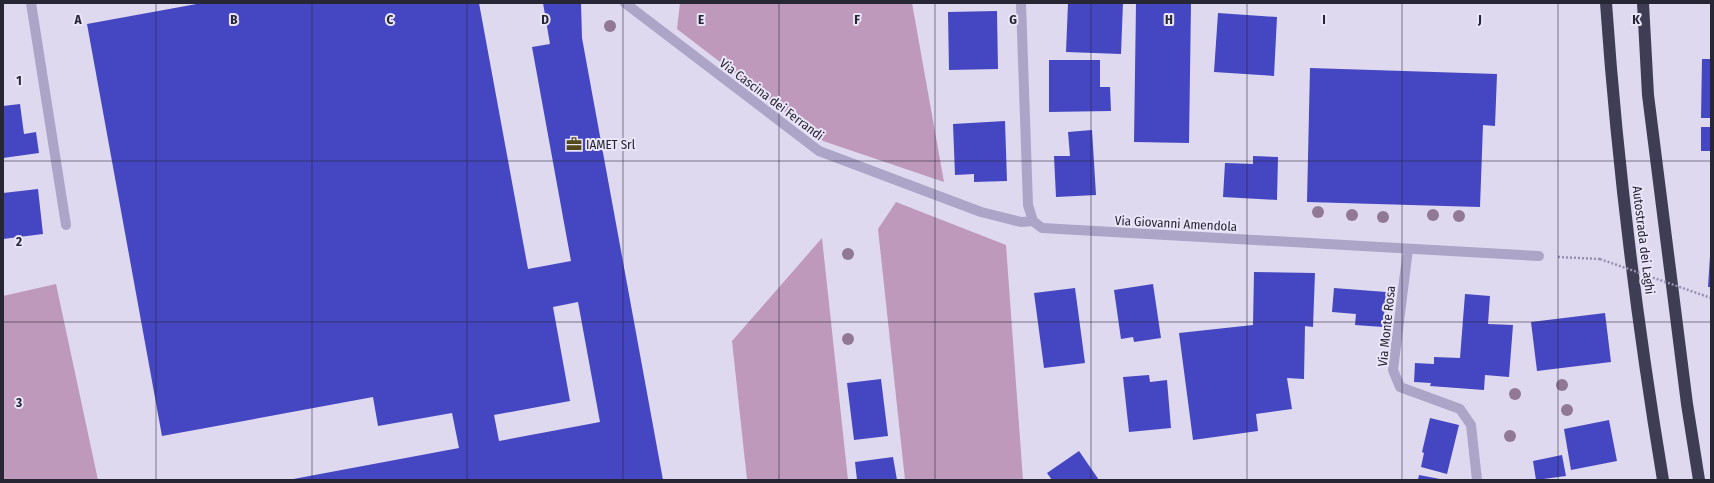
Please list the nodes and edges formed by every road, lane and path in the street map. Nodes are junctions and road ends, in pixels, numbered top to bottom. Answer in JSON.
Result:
{"nodes":[{"id":1,"x":31,"y":3,"type":"edge"},
{"id":2,"x":625,"y":3,"type":"edge"},
{"id":3,"x":1021,"y":3,"type":"edge"},
{"id":4,"x":1606,"y":3,"type":"edge"},
{"id":5,"x":1643,"y":3,"type":"edge"},
{"id":6,"x":1033,"y":221,"type":"junction"},
{"id":7,"x":66,"y":225,"type":"dead end"},
{"id":8,"x":1408,"y":249,"type":"junction"},
{"id":9,"x":1539,"y":256,"type":"joint"},
{"id":10,"x":1711,"y":298,"type":"edge"},
{"id":11,"x":1477,"y":480,"type":"edge"},
{"id":12,"x":1663,"y":480,"type":"edge"},
{"id":13,"x":1700,"y":480,"type":"edge"}],
"edges":[{"from":1,"to":7,"type":"street"},
{"from":2,"to":6,"type":"street","name":"Via Cascina dei Ferrandi"},
{"from":3,"to":6,"type":"street"},
{"from":4,"to":12,"type":"highway","name":"Autostrada dei Laghi"},
{"from":5,"to":13,"type":"highway","name":"Autostrada dei Laghi"},
{"from":6,"to":8,"type":"street","name":"Via Giovanni Amendola"},
{"from":8,"to":9,"type":"street","name":"Via Giovanni Amendola"},
{"from":8,"to":11,"type":"street","name":"Via Monte Rosa"},
{"from":9,"to":10,"type":"path","bridge":true}]}
